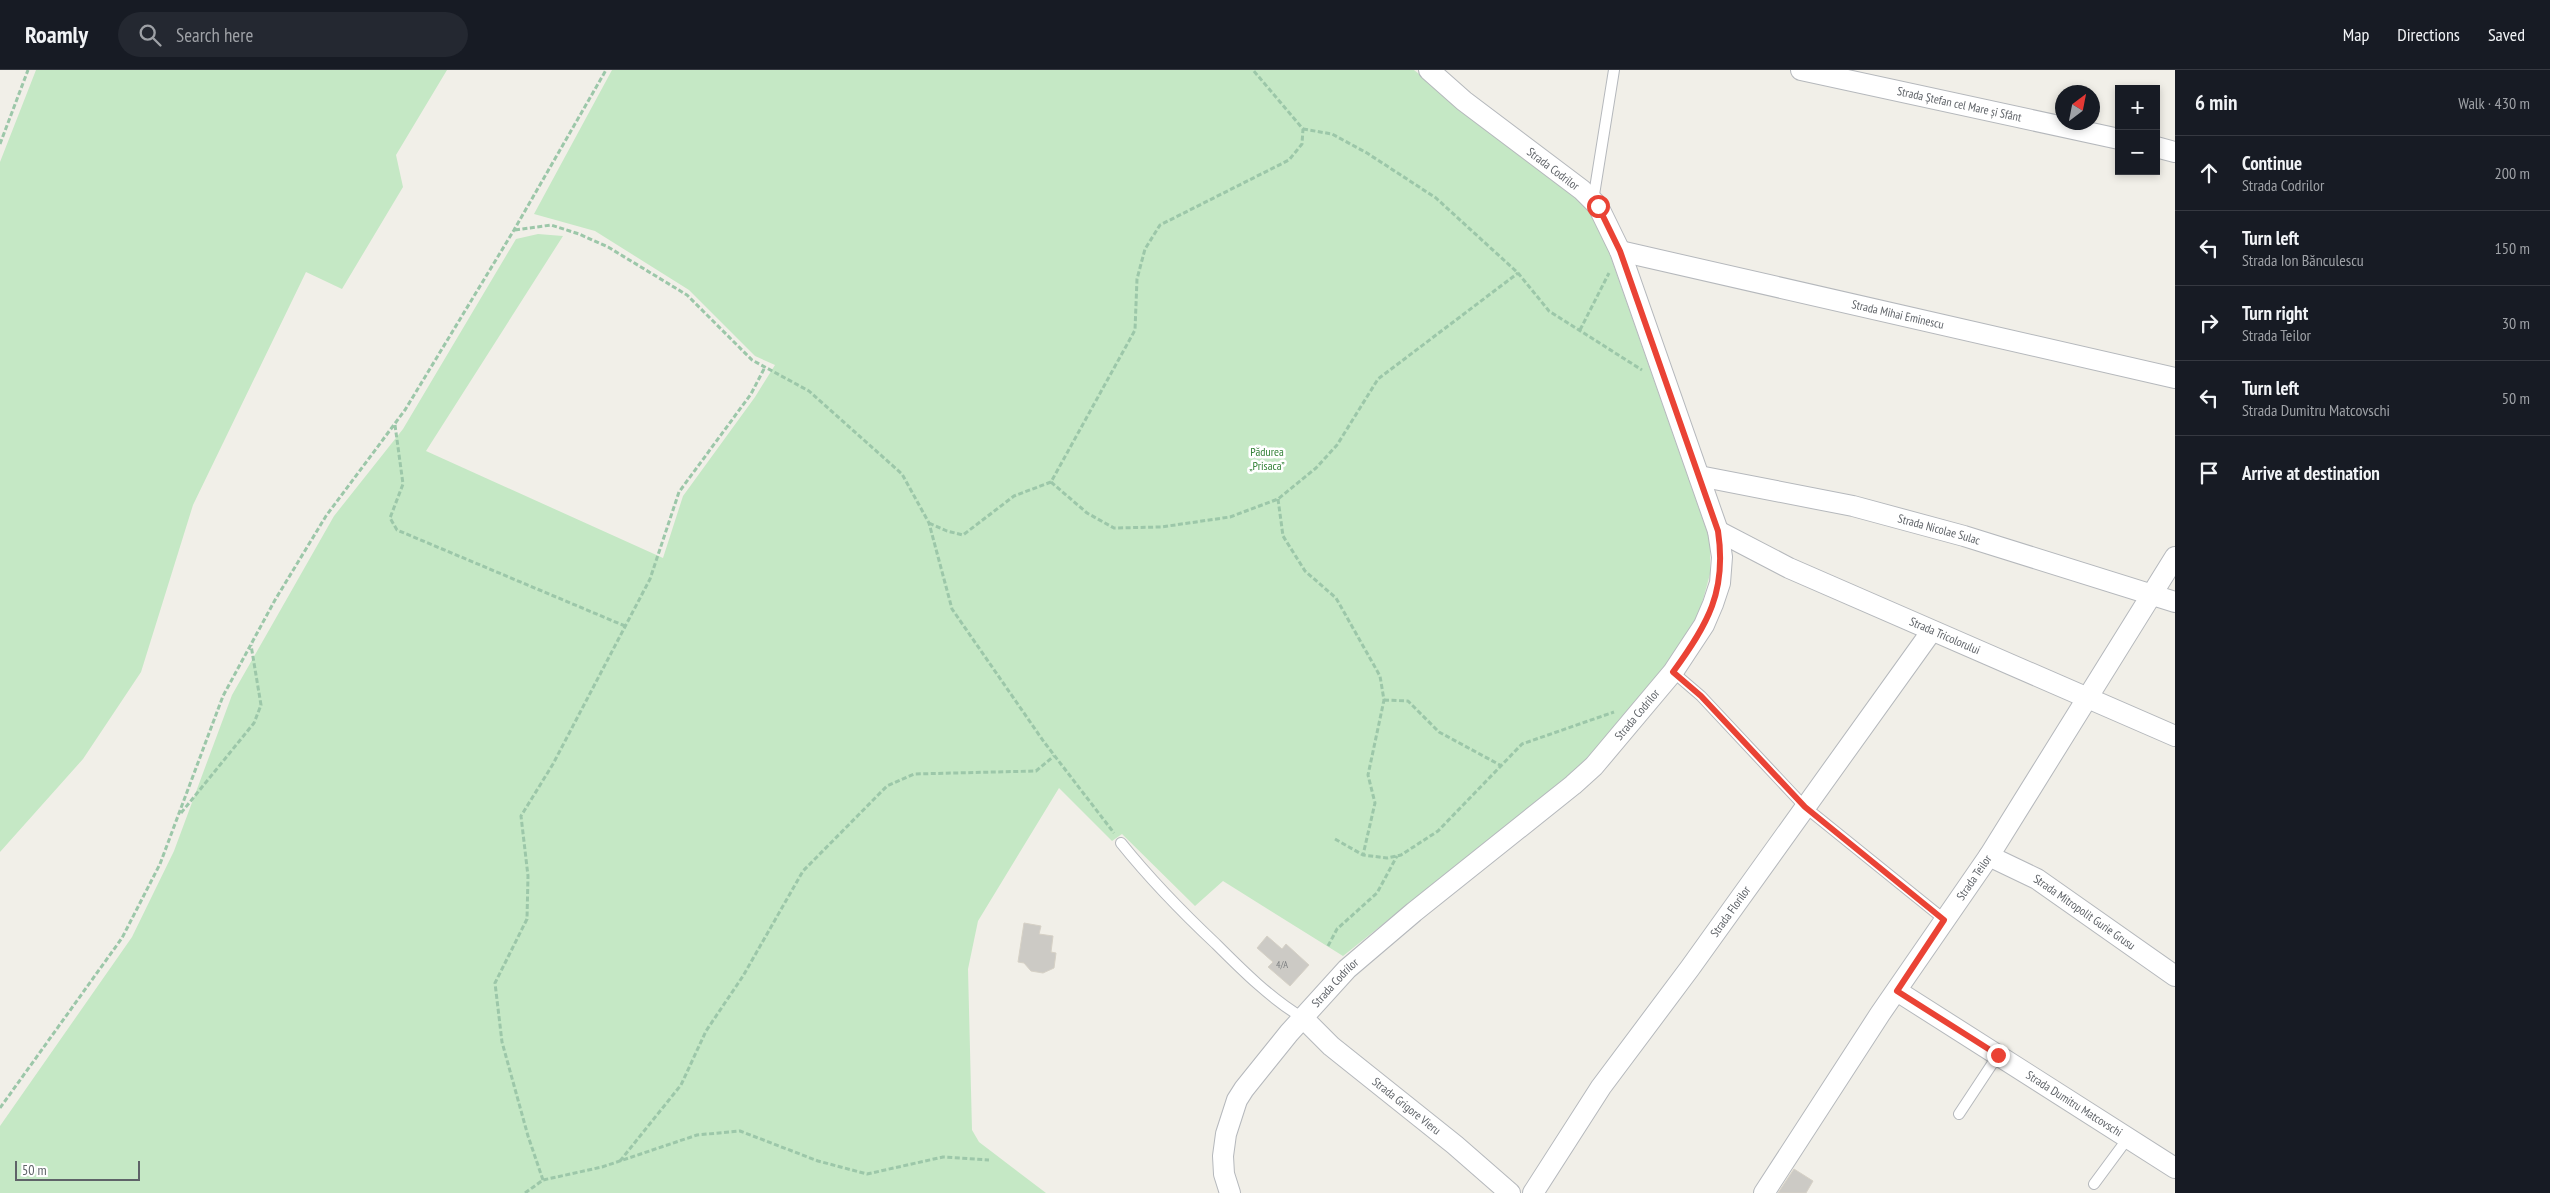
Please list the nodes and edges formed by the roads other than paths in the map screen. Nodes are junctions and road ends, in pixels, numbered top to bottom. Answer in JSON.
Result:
{"nodes":[{"id":1,"x":1429,"y":70,"type":"edge"},
{"id":2,"x":1614,"y":70,"type":"edge"},
{"id":3,"x":1801,"y":70,"type":"edge"},
{"id":4,"x":2115,"y":138,"type":"edge"},
{"id":5,"x":2160,"y":148,"type":"edge"},
{"id":6,"x":2175,"y":152,"type":"edge"},
{"id":7,"x":1593,"y":202,"type":"junction"},
{"id":8,"x":1620,"y":251,"type":"junction"},
{"id":9,"x":2175,"y":378,"type":"edge"},
{"id":10,"x":1699,"y":476,"type":"junction"},
{"id":11,"x":1718,"y":531,"type":"junction"},
{"id":12,"x":2175,"y":557,"type":"edge"},
{"id":13,"x":2152,"y":596,"type":"junction"},
{"id":14,"x":2175,"y":602,"type":"edge"},
{"id":15,"x":1931,"y":632,"type":"junction"},
{"id":16,"x":1673,"y":672,"type":"junction"},
{"id":17,"x":2088,"y":699,"type":"junction"},
{"id":18,"x":2175,"y":736,"type":"edge"},
{"id":19,"x":1805,"y":807,"type":"junction"},
{"id":20,"x":1121,"y":843,"type":"road end"},
{"id":21,"x":1989,"y":856,"type":"junction"},
{"id":22,"x":1944,"y":920,"type":"junction"},
{"id":23,"x":2175,"y":976,"type":"edge"},
{"id":24,"x":1897,"y":991,"type":"junction"},
{"id":25,"x":1303,"y":1018,"type":"junction"},
{"id":26,"x":1998,"y":1055,"type":"junction"},
{"id":27,"x":1959,"y":1114,"type":"dead end"},
{"id":28,"x":2128,"y":1138,"type":"junction"},
{"id":29,"x":2175,"y":1168,"type":"edge"},
{"id":30,"x":2094,"y":1184,"type":"dead end"},
{"id":31,"x":1230,"y":1193,"type":"edge"},
{"id":32,"x":1510,"y":1193,"type":"edge"},
{"id":33,"x":1533,"y":1193,"type":"edge"},
{"id":34,"x":1764,"y":1193,"type":"edge"}],
"edges":[{"from":1,"to":7,"type":"street","name":"Strada Codrilor"},
{"from":2,"to":7,"type":"lane"},
{"from":3,"to":4,"type":"street","name":"Strada Ștefan cel Mare și Sfânt"},
{"from":5,"to":6,"type":"street"},
{"from":7,"to":8,"type":"street","name":"Strada Codrilor"},
{"from":8,"to":9,"type":"street","name":"Strada Mihai Eminescu"},
{"from":8,"to":10,"type":"street","name":"Strada Codrilor"},
{"from":10,"to":11,"type":"street","name":"Strada Codrilor"},
{"from":10,"to":13,"type":"street","name":"Strada Nicolae Sulac"},
{"from":11,"to":15,"type":"street","name":"Strada Tricolorului"},
{"from":11,"to":16,"type":"street","name":"Strada Codrilor"},
{"from":12,"to":13,"type":"street","name":"Strada Teilor"},
{"from":13,"to":14,"type":"street","name":"Strada Nicolae Sulac"},
{"from":13,"to":17,"type":"street","name":"Strada Teilor"},
{"from":15,"to":17,"type":"street","name":"Strada Tricolorului"},
{"from":15,"to":19,"type":"street","name":"Strada Florilor"},
{"from":16,"to":19,"type":"lane"},
{"from":16,"to":25,"type":"street","name":"Strada Codrilor"},
{"from":17,"to":18,"type":"street","name":"Strada Tricolorului"},
{"from":17,"to":21,"type":"street","name":"Strada Teilor"},
{"from":19,"to":22,"type":"lane"},
{"from":19,"to":33,"type":"street","name":"Strada Florilor"},
{"from":20,"to":25,"type":"lane"},
{"from":21,"to":22,"type":"street","name":"Strada Teilor"},
{"from":21,"to":23,"type":"street","name":"Strada Mitropolit Gurie Grusu"},
{"from":22,"to":24,"type":"street","name":"Strada Teilor"},
{"from":24,"to":26,"type":"street","name":"Strada Dumitru Matcovschi"},
{"from":24,"to":34,"type":"street","name":"Strada Teilor"},
{"from":25,"to":31,"type":"street","name":"Strada Codrilor"},
{"from":25,"to":32,"type":"street","name":"Strada Grigore Vieru"},
{"from":26,"to":27,"type":"lane"},
{"from":26,"to":28,"type":"street","name":"Strada Dumitru Matcovschi"},
{"from":28,"to":29,"type":"street","name":"Strada Dumitru Matcovschi"},
{"from":28,"to":30,"type":"lane"}]}
